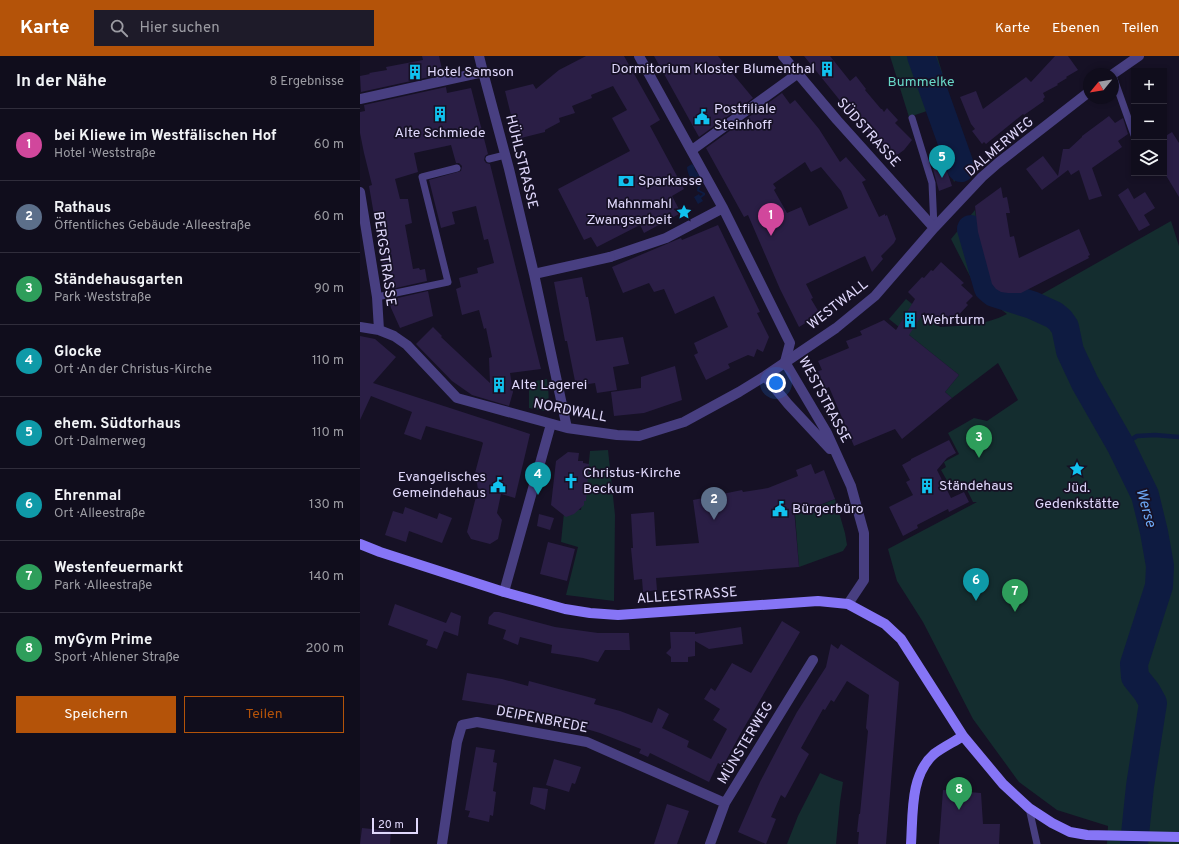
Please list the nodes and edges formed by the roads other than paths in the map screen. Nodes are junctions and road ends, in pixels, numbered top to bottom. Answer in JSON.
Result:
{"nodes":[{"id":1,"x":479,"y":56,"type":"edge"},
{"id":2,"x":639,"y":56,"type":"edge"},
{"id":3,"x":783,"y":56,"type":"edge"},
{"id":4,"x":1134,"y":57,"type":"edge"},
{"id":5,"x":1119,"y":70,"type":"edge"},
{"id":6,"x":483,"y":72,"type":"junction"},
{"id":7,"x":797,"y":74,"type":"junction"},
{"id":8,"x":1119,"y":92,"type":"edge"},
{"id":9,"x":1083,"y":97,"type":"edge"},
{"id":10,"x":360,"y":99,"type":"edge"},
{"id":11,"x":912,"y":118,"type":"dead end"},
{"id":12,"x":1131,"y":126,"type":"edge"},
{"id":13,"x":692,"y":150,"type":"junction"},
{"id":14,"x":505,"y":155,"type":"junction"},
{"id":15,"x":489,"y":159,"type":"dead end"},
{"id":16,"x":457,"y":168,"type":"dead end"},
{"id":17,"x":360,"y":192,"type":"edge"},
{"id":18,"x":723,"y":208,"type":"junction"},
{"id":19,"x":934,"y":228,"type":"junction"},
{"id":20,"x":534,"y":274,"type":"junction"},
{"id":21,"x":377,"y":297,"type":"junction"},
{"id":22,"x":360,"y":327,"type":"edge"},
{"id":23,"x":379,"y":330,"type":"junction"},
{"id":24,"x":785,"y":362,"type":"junction"},
{"id":25,"x":765,"y":376,"type":"junction"},
{"id":26,"x":550,"y":424,"type":"junction"},
{"id":27,"x":567,"y":428,"type":"junction"},
{"id":28,"x":838,"y":458,"type":"junction"},
{"id":29,"x":360,"y":544,"type":"edge"},
{"id":30,"x":504,"y":592,"type":"junction"},
{"id":31,"x":848,"y":604,"type":"junction"},
{"id":32,"x":813,"y":660,"type":"dead end"},
{"id":33,"x":963,"y":736,"type":"junction"},
{"id":34,"x":725,"y":804,"type":"junction"},
{"id":35,"x":1029,"y":808,"type":"junction"},
{"id":36,"x":1179,"y":837,"type":"edge"},
{"id":37,"x":442,"y":844,"type":"edge"},
{"id":38,"x":710,"y":844,"type":"edge"},
{"id":39,"x":910,"y":844,"type":"edge"},
{"id":40,"x":1037,"y":844,"type":"edge"}],
"edges":[{"from":1,"to":6,"type":"street","name":"HÜHLSTRASSE"},
{"from":2,"to":13,"type":"street","name":"WESTSTRASSE"},
{"from":3,"to":7,"type":"street","name":"SÜDSTRASSE"},
{"from":4,"to":5,"type":"street"},
{"from":6,"to":10,"type":"street"},
{"from":6,"to":14,"type":"street","name":"HÜHLSTRASSE"},
{"from":7,"to":13,"type":"street"},
{"from":7,"to":19,"type":"street","name":"SÜDSTRASSE"},
{"from":8,"to":12,"type":"lane"},
{"from":9,"to":19,"type":"street","name":"DALMERWEG"},
{"from":11,"to":19,"type":"lane"},
{"from":13,"to":18,"type":"street","name":"WESTSTRASSE"},
{"from":14,"to":15,"type":"lane"},
{"from":14,"to":20,"type":"street","name":"HÜHLSTRASSE"},
{"from":16,"to":21,"type":"lane"},
{"from":17,"to":21,"type":"street","name":"BERGSTRASSE"},
{"from":18,"to":20,"type":"street"},
{"from":18,"to":24,"type":"street","name":"WESTSTRASSE"},
{"from":19,"to":24,"type":"street","name":"WESTWALL"},
{"from":20,"to":27,"type":"street","name":"HÜHLSTRASSE"},
{"from":21,"to":23,"type":"street","name":"BERGSTRASSE"},
{"from":22,"to":23,"type":"street","name":"NORDWALL"},
{"from":23,"to":26,"type":"street","name":"NORDWALL"},
{"from":24,"to":25,"type":"street","name":"NORDWALL"},
{"from":24,"to":28,"type":"street","name":"WESTSTRASSE"},
{"from":25,"to":27,"type":"street","name":"NORDWALL"},
{"from":25,"to":28,"type":"street","name":"WESTSTRASSE"},
{"from":26,"to":27,"type":"street","name":"NORDWALL"},
{"from":26,"to":30,"type":"street"},
{"from":28,"to":31,"type":"street","name":"WESTSTRASSE"},
{"from":29,"to":30,"type":"main road","name":"ALLEESTRASSE"},
{"from":30,"to":31,"type":"main road","name":"ALLEESTRASSE"},
{"from":31,"to":33,"type":"main road","name":"ALLEESTRASSE"},
{"from":32,"to":34,"type":"street","name":"MÜNSTERWEG"},
{"from":33,"to":35,"type":"main road","name":"ALLEESTRASSE"},
{"from":33,"to":39,"type":"main road"},
{"from":34,"to":37,"type":"street","name":"DEIPENBREDE"},
{"from":34,"to":38,"type":"street","name":"MÜNSTERWEG"},
{"from":35,"to":36,"type":"main road","name":"ALLEESTRASSE"},
{"from":35,"to":40,"type":"lane"}]}
